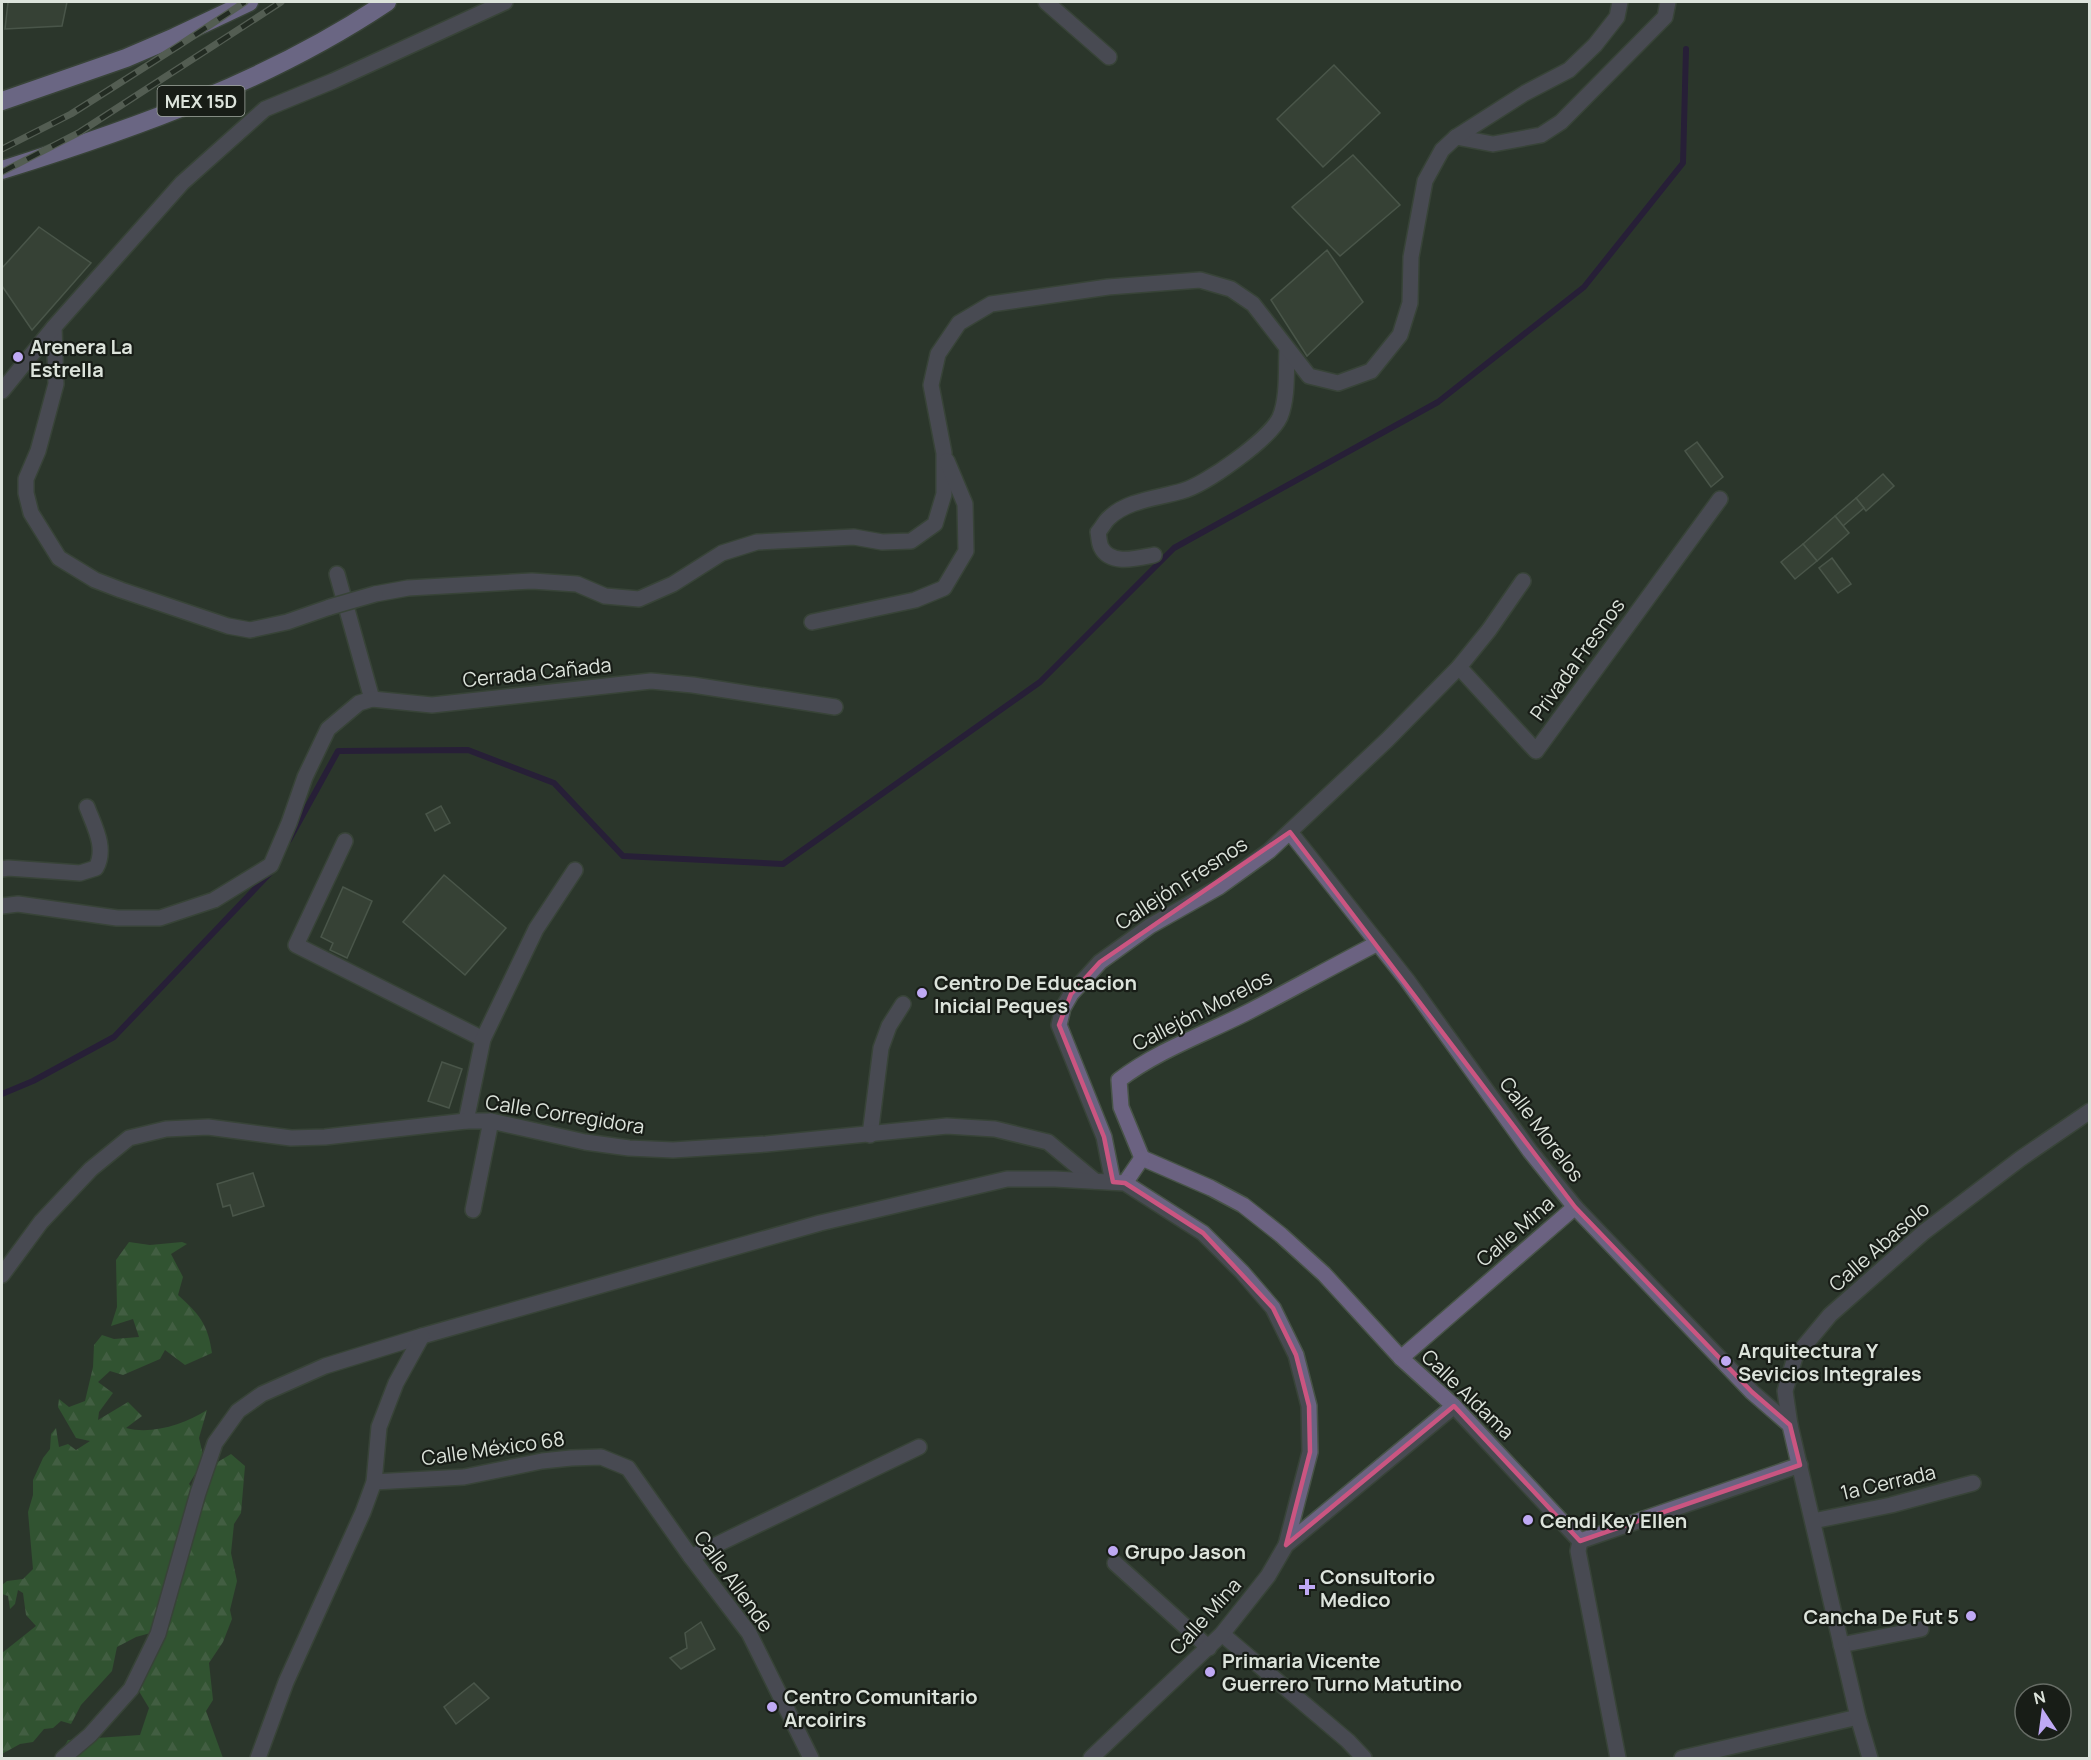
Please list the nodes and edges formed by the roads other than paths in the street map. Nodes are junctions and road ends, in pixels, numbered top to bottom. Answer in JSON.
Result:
{"nodes":[{"id":1,"x":249,"y":2,"type":"edge"},
{"id":2,"x":387,"y":2,"type":"edge"},
{"id":3,"x":505,"y":2,"type":"edge"},
{"id":4,"x":1046,"y":2,"type":"edge"},
{"id":5,"x":1620,"y":2,"type":"edge"},
{"id":6,"x":1668,"y":2,"type":"edge"},
{"id":7,"x":1108,"y":57,"type":"dead end"},
{"id":8,"x":2,"y":101,"type":"edge"},
{"id":9,"x":1456,"y":137,"type":"junction"},
{"id":10,"x":2,"y":170,"type":"edge"},
{"id":11,"x":54,"y":327,"type":"junction"},
{"id":12,"x":1287,"y":349,"type":"junction"},
{"id":13,"x":2,"y":391,"type":"edge"},
{"id":14,"x":944,"y":453,"type":"junction"},
{"id":15,"x":1720,"y":499,"type":"dead end"},
{"id":16,"x":1154,"y":555,"type":"dead end"},
{"id":17,"x":337,"y":574,"type":"dead end"},
{"id":18,"x":1523,"y":581,"type":"dead end"},
{"id":19,"x":812,"y":622,"type":"dead end"},
{"id":20,"x":1459,"y":667,"type":"junction"},
{"id":21,"x":372,"y":699,"type":"junction"},
{"id":22,"x":835,"y":707,"type":"dead end"},
{"id":23,"x":87,"y":807,"type":"dead end"},
{"id":24,"x":1290,"y":832,"type":"junction"},
{"id":25,"x":345,"y":841,"type":"dead end"},
{"id":26,"x":2,"y":869,"type":"edge"},
{"id":27,"x":575,"y":870,"type":"dead end"},
{"id":28,"x":2,"y":906,"type":"edge"},
{"id":29,"x":1378,"y":943,"type":"junction"},
{"id":30,"x":903,"y":1004,"type":"dead end"},
{"id":31,"x":483,"y":1039,"type":"junction"},
{"id":32,"x":2090,"y":1111,"type":"edge"},
{"id":33,"x":466,"y":1121,"type":"junction"},
{"id":34,"x":491,"y":1121,"type":"junction"},
{"id":35,"x":870,"y":1135,"type":"junction"},
{"id":36,"x":1142,"y":1158,"type":"junction"},
{"id":37,"x":1095,"y":1181,"type":"junction"},
{"id":38,"x":1119,"y":1183,"type":"junction"},
{"id":39,"x":1575,"y":1207,"type":"junction"},
{"id":40,"x":473,"y":1210,"type":"dead end"},
{"id":41,"x":2,"y":1275,"type":"edge"},
{"id":42,"x":422,"y":1336,"type":"junction"},
{"id":43,"x":1401,"y":1358,"type":"junction"},
{"id":44,"x":1454,"y":1406,"type":"junction"},
{"id":45,"x":1790,"y":1425,"type":"junction"},
{"id":46,"x":919,"y":1447,"type":"dead end"},
{"id":47,"x":1800,"y":1465,"type":"junction"},
{"id":48,"x":628,"y":1468,"type":"joint"},
{"id":49,"x":374,"y":1482,"type":"junction"},
{"id":50,"x":1973,"y":1483,"type":"dead end"},
{"id":51,"x":1813,"y":1521,"type":"junction"},
{"id":52,"x":1580,"y":1541,"type":"junction"},
{"id":53,"x":1286,"y":1545,"type":"junction"},
{"id":54,"x":691,"y":1557,"type":"junction"},
{"id":55,"x":1115,"y":1563,"type":"dead end"},
{"id":56,"x":1921,"y":1629,"type":"dead end"},
{"id":57,"x":1222,"y":1635,"type":"junction"},
{"id":58,"x":1841,"y":1645,"type":"junction"},
{"id":59,"x":1209,"y":1648,"type":"junction"},
{"id":60,"x":1858,"y":1717,"type":"junction"},
{"id":61,"x":1613,"y":1757,"type":"edge"},
{"id":62,"x":63,"y":1758,"type":"edge"},
{"id":63,"x":258,"y":1758,"type":"edge"},
{"id":64,"x":812,"y":1758,"type":"edge"},
{"id":65,"x":1092,"y":1758,"type":"edge"},
{"id":66,"x":1364,"y":1758,"type":"edge"},
{"id":67,"x":1682,"y":1758,"type":"edge"},
{"id":68,"x":1870,"y":1758,"type":"edge"}],
"edges":[{"from":1,"to":8,"type":"highway"},
{"from":2,"to":10,"type":"highway","number":"MEX 15D"},
{"from":3,"to":11,"type":"street"},
{"from":4,"to":7,"type":"street"},
{"from":5,"to":9,"type":"street"},
{"from":6,"to":9,"type":"street"},
{"from":9,"to":12,"type":"street"},
{"from":11,"to":13,"type":"street"},
{"from":11,"to":14,"type":"street","bridge":true},
{"from":12,"to":14,"type":"street"},
{"from":12,"to":16,"type":"street"},
{"from":14,"to":19,"type":"street"},
{"from":15,"to":20,"type":"street","name":"Privada Fresnos"},
{"from":17,"to":21,"type":"street"},
{"from":18,"to":20,"type":"street","name":"Callejón Fresnos"},
{"from":20,"to":24,"type":"street","name":"Callejón Fresnos"},
{"from":21,"to":22,"type":"street","name":"Cerrada Cañada"},
{"from":21,"to":28,"type":"street"},
{"from":23,"to":26,"type":"street"},
{"from":24,"to":29,"type":"street","name":"Calle Morelos"},
{"from":24,"to":38,"type":"street","name":"Callejón Fresnos"},
{"from":25,"to":31,"type":"street"},
{"from":27,"to":31,"type":"street"},
{"from":29,"to":36,"type":"street","name":"Callejón Morelos"},
{"from":29,"to":39,"type":"street","name":"Calle Morelos"},
{"from":30,"to":35,"type":"street"},
{"from":31,"to":33,"type":"street"},
{"from":32,"to":45,"type":"street","name":"Calle Abasolo"},
{"from":33,"to":34,"type":"street","name":"Calle Corregidora"},
{"from":33,"to":41,"type":"street","name":"Calle Corregidora"},
{"from":34,"to":35,"type":"street","name":"Calle Corregidora"},
{"from":34,"to":40,"type":"street"},
{"from":35,"to":37,"type":"street","name":"Calle Corregidora"},
{"from":36,"to":38,"type":"street"},
{"from":36,"to":43,"type":"street","name":"Calle Aldama"},
{"from":37,"to":38,"type":"street"},
{"from":37,"to":42,"type":"street"},
{"from":38,"to":53,"type":"street"},
{"from":39,"to":43,"type":"street","name":"Calle Mina"},
{"from":39,"to":45,"type":"street","name":"Calle Morelos"},
{"from":42,"to":49,"type":"street"},
{"from":42,"to":62,"type":"street"},
{"from":43,"to":44,"type":"street","name":"Calle Aldama"},
{"from":44,"to":52,"type":"street","name":"Calle Aldama"},
{"from":44,"to":53,"type":"street","name":"Calle Mina"},
{"from":45,"to":47,"type":"street","name":"Calle Abasolo"},
{"from":46,"to":54,"type":"street"},
{"from":47,"to":51,"type":"street","name":"Calle Abasolo"},
{"from":47,"to":52,"type":"street"},
{"from":48,"to":49,"type":"street","name":"Calle México 68"},
{"from":48,"to":54,"type":"street","name":"Calle Allende"},
{"from":49,"to":63,"type":"street"},
{"from":50,"to":51,"type":"street","name":"1a Cerrada"},
{"from":51,"to":58,"type":"street","name":"Calle Abasolo"},
{"from":52,"to":61,"type":"street"},
{"from":53,"to":57,"type":"street","name":"Calle Mina"},
{"from":54,"to":64,"type":"street","name":"Calle Allende"},
{"from":55,"to":59,"type":"street"},
{"from":56,"to":58,"type":"street"},
{"from":57,"to":59,"type":"street","name":"Calle Mina"},
{"from":57,"to":66,"type":"street"},
{"from":58,"to":60,"type":"street","name":"Calle Abasolo"},
{"from":59,"to":65,"type":"street","name":"Calle Mina"},
{"from":60,"to":67,"type":"street"},
{"from":60,"to":68,"type":"street","name":"Calle Abasolo"}]}
